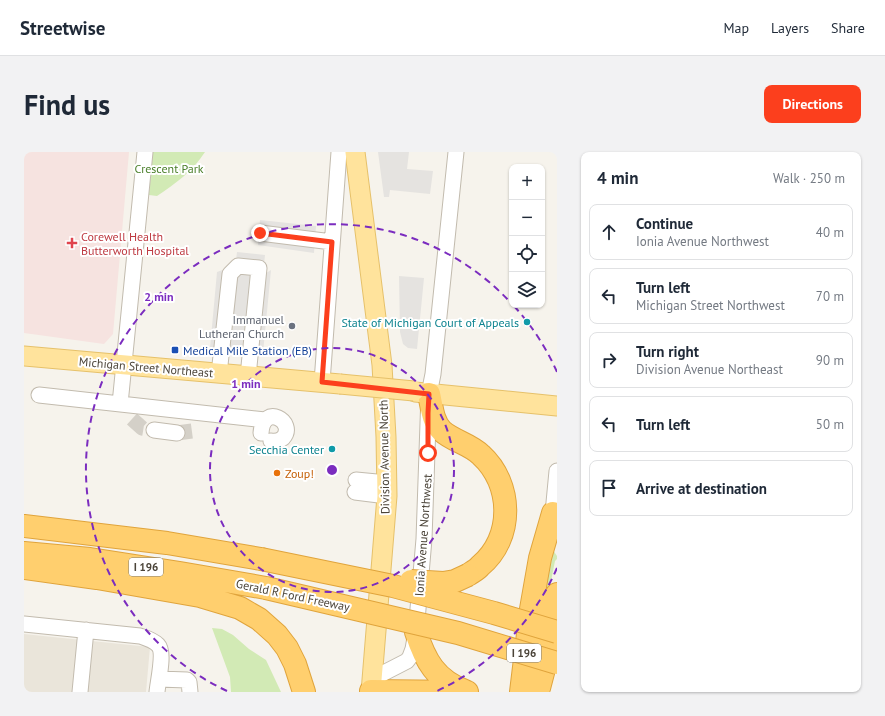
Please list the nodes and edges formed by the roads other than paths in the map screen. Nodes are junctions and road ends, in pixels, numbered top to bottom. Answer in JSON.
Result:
{"nodes":[{"id":1,"x":144,"y":152,"type":"edge"},
{"id":2,"x":339,"y":152,"type":"edge"},
{"id":3,"x":355,"y":152,"type":"edge"},
{"id":4,"x":456,"y":152,"type":"edge"},
{"id":5,"x":260,"y":233,"type":"dead end"},
{"id":6,"x":332,"y":242,"type":"junction"},
{"id":7,"x":24,"y":356,"type":"edge"},
{"id":8,"x":124,"y":364,"type":"junction"},
{"id":9,"x":219,"y":374,"type":"junction"},
{"id":10,"x":248,"y":376,"type":"junction"},
{"id":11,"x":331,"y":383,"type":"junction"},
{"id":12,"x":422,"y":392,"type":"junction"},
{"id":13,"x":39,"y":395,"type":"dead end"},
{"id":14,"x":557,"y":406,"type":"edge"},
{"id":15,"x":127,"y":409,"type":"junction"},
{"id":16,"x":154,"y":430,"type":"tunnel mouth"},
{"id":17,"x":266,"y":431,"type":"dead end"},
{"id":18,"x":177,"y":433,"type":"tunnel mouth"},
{"id":19,"x":557,"y":471,"type":"edge"},
{"id":20,"x":355,"y":486,"type":"dead end"},
{"id":21,"x":387,"y":489,"type":"junction"},
{"id":22,"x":555,"y":521,"type":"edge"},
{"id":23,"x":24,"y":526,"type":"edge"},
{"id":24,"x":24,"y":553,"type":"edge"},
{"id":25,"x":24,"y":568,"type":"edge"},
{"id":26,"x":393,"y":586,"type":"junction"},
{"id":27,"x":557,"y":594,"type":"edge"},
{"id":28,"x":24,"y":624,"type":"edge"},
{"id":29,"x":86,"y":630,"type":"junction"},
{"id":30,"x":416,"y":632,"type":"junction"},
{"id":31,"x":557,"y":632,"type":"edge"},
{"id":32,"x":557,"y":663,"type":"edge"},
{"id":33,"x":158,"y":685,"type":"edge"},
{"id":34,"x":371,"y":688,"type":"edge"},
{"id":35,"x":80,"y":692,"type":"edge"},
{"id":36,"x":190,"y":692,"type":"edge"},
{"id":37,"x":304,"y":692,"type":"edge"},
{"id":38,"x":468,"y":692,"type":"edge"},
{"id":39,"x":522,"y":692,"type":"edge"},
{"id":40,"x":538,"y":692,"type":"edge"}],
"edges":[{"from":1,"to":8,"type":"street"},
{"from":2,"to":6,"type":"street"},
{"from":3,"to":21,"type":"main road","name":"Division Avenue North"},
{"from":4,"to":12,"type":"street","name":"Ionia Avenue Northwest"},
{"from":5,"to":6,"type":"street"},
{"from":6,"to":11,"type":"street"},
{"from":7,"to":8,"type":"main road","name":"Michigan Street Northeast"},
{"from":8,"to":9,"type":"main road","name":"Michigan Street Northeast"},
{"from":8,"to":15,"type":"street"},
{"from":9,"to":10,"type":"main road","name":"Michigan Street Northeast"},
{"from":9,"to":10,"type":"street"},
{"from":10,"to":11,"type":"main road","name":"Michigan Street Northeast"},
{"from":11,"to":12,"type":"main road","name":"Michigan Street Northeast","bridge":true},
{"from":12,"to":14,"type":"main road","name":"Michigan Street Northeast"},
{"from":12,"to":26,"type":"highway","bridge":true},
{"from":12,"to":30,"type":"street","name":"Ionia Avenue Northwest"},
{"from":13,"to":15,"type":"street"},
{"from":15,"to":17,"type":"street"},
{"from":16,"to":18,"type":"street"},
{"from":19,"to":22,"type":"street"},
{"from":20,"to":21,"type":"street"},
{"from":21,"to":34,"type":"main road","name":"Division Avenue North"},
{"from":22,"to":39,"type":"highway"},
{"from":23,"to":26,"type":"highway","number":"I 196","bridge":true},
{"from":24,"to":32,"type":"highway","name":"Gerald R Ford Freeway","number":"I 196","bridge":true},
{"from":25,"to":37,"type":"highway"},
{"from":26,"to":31,"type":"highway","number":"I 196","bridge":true},
{"from":27,"to":40,"type":"highway"},
{"from":28,"to":29,"type":"street"},
{"from":29,"to":33,"type":"street"},
{"from":29,"to":35,"type":"street"},
{"from":30,"to":34,"type":"street","name":"Ionia Avenue Northwest"},
{"from":30,"to":38,"type":"highway"},
{"from":33,"to":36,"type":"street"},
{"from":34,"to":38,"type":"highway"}]}
